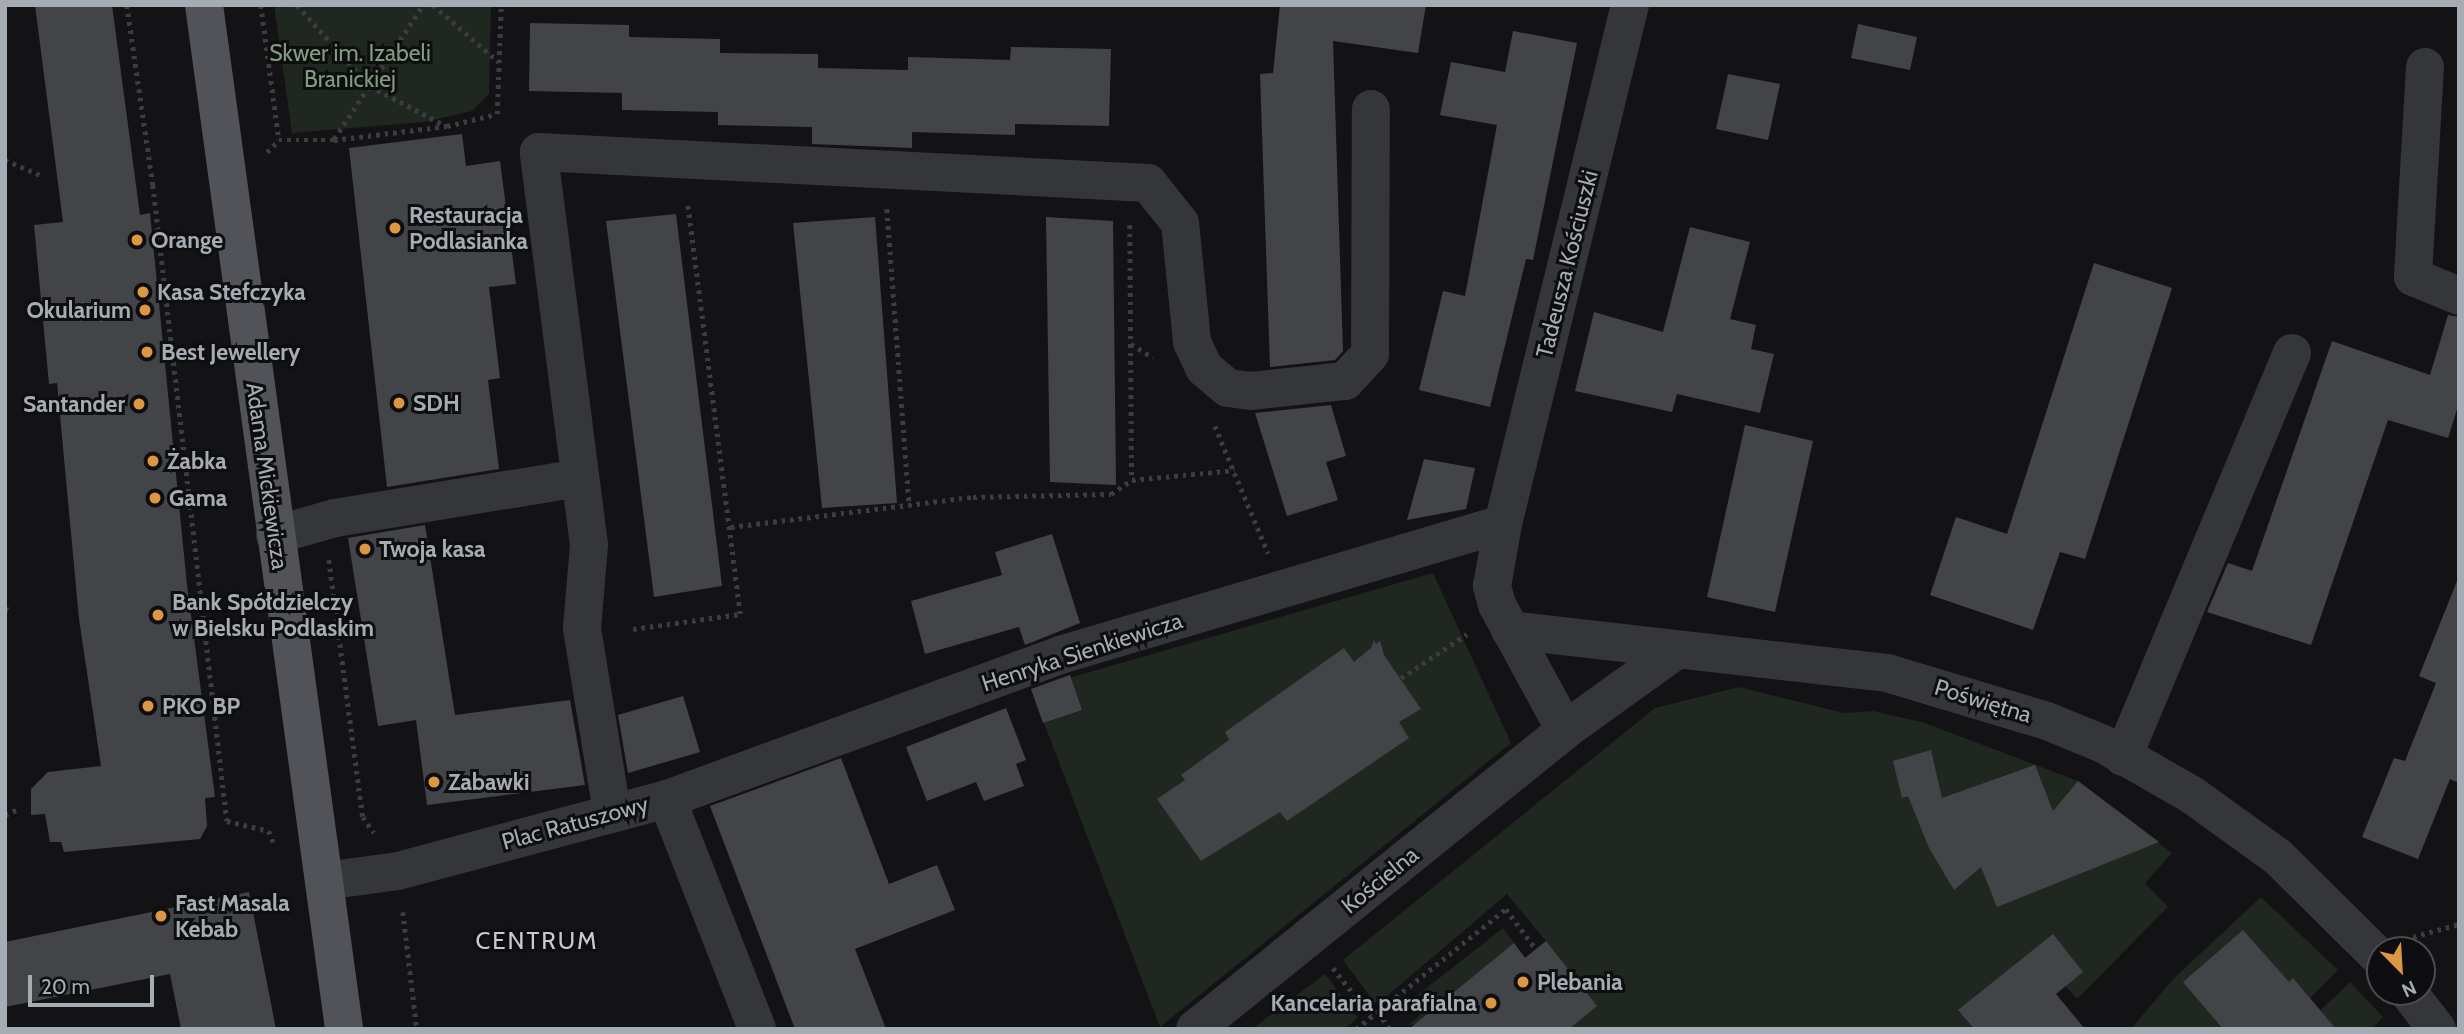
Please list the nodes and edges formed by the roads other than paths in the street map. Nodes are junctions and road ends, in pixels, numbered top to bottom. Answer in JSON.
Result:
{"nodes":[{"id":1,"x":204,"y":5,"type":"edge"},
{"id":2,"x":1630,"y":5,"type":"edge"},
{"id":3,"x":2425,"y":67,"type":"dead end"},
{"id":4,"x":1371,"y":109,"type":"dead end"},
{"id":5,"x":2459,"y":296,"type":"edge"},
{"id":6,"x":2292,"y":353,"type":"dead end"},
{"id":7,"x":580,"y":478,"type":"junction"},
{"id":8,"x":1503,"y":524,"type":"junction"},
{"id":9,"x":275,"y":535,"type":"junction"},
{"id":10,"x":1510,"y":631,"type":"junction"},
{"id":11,"x":1675,"y":652,"type":"junction"},
{"id":12,"x":1565,"y":730,"type":"junction"},
{"id":13,"x":2123,"y":757,"type":"junction"},
{"id":14,"x":667,"y":799,"type":"junction"},
{"id":15,"x":612,"y":812,"type":"junction"},
{"id":16,"x":325,"y":881,"type":"junction"},
{"id":17,"x":2375,"y":936,"type":"edge"},
{"id":18,"x":2419,"y":1006,"type":"edge"},
{"id":19,"x":344,"y":1029,"type":"edge"},
{"id":20,"x":757,"y":1029,"type":"edge"},
{"id":21,"x":1195,"y":1029,"type":"edge"},
{"id":22,"x":2438,"y":1029,"type":"edge"}],
"edges":[{"from":1,"to":9,"type":"main road","name":"Adama Mickiewicza"},
{"from":2,"to":8,"type":"street","name":"Tadeusza Kościuszki"},
{"from":3,"to":5,"type":"street"},
{"from":4,"to":7,"type":"street"},
{"from":6,"to":13,"type":"street"},
{"from":7,"to":9,"type":"street"},
{"from":7,"to":15,"type":"street"},
{"from":8,"to":10,"type":"street"},
{"from":8,"to":14,"type":"street","name":"Henryka Sienkiewicza"},
{"from":9,"to":16,"type":"main road","name":"Adama Mickiewicza"},
{"from":10,"to":11,"type":"street","name":"Poświętna"},
{"from":10,"to":12,"type":"street"},
{"from":11,"to":12,"type":"street","name":"Kościelna"},
{"from":11,"to":13,"type":"street","name":"Poświętna"},
{"from":12,"to":21,"type":"street","name":"Kościelna"},
{"from":13,"to":17,"type":"street","name":"Poświętna"},
{"from":14,"to":15,"type":"street","name":"Plac Ratuszowy"},
{"from":14,"to":20,"type":"street","name":"Plac Ratuszowy"},
{"from":15,"to":16,"type":"street","name":"Plac Ratuszowy"},
{"from":16,"to":19,"type":"main road","name":"Adama Mickiewicza"},
{"from":18,"to":22,"type":"street"}]}
